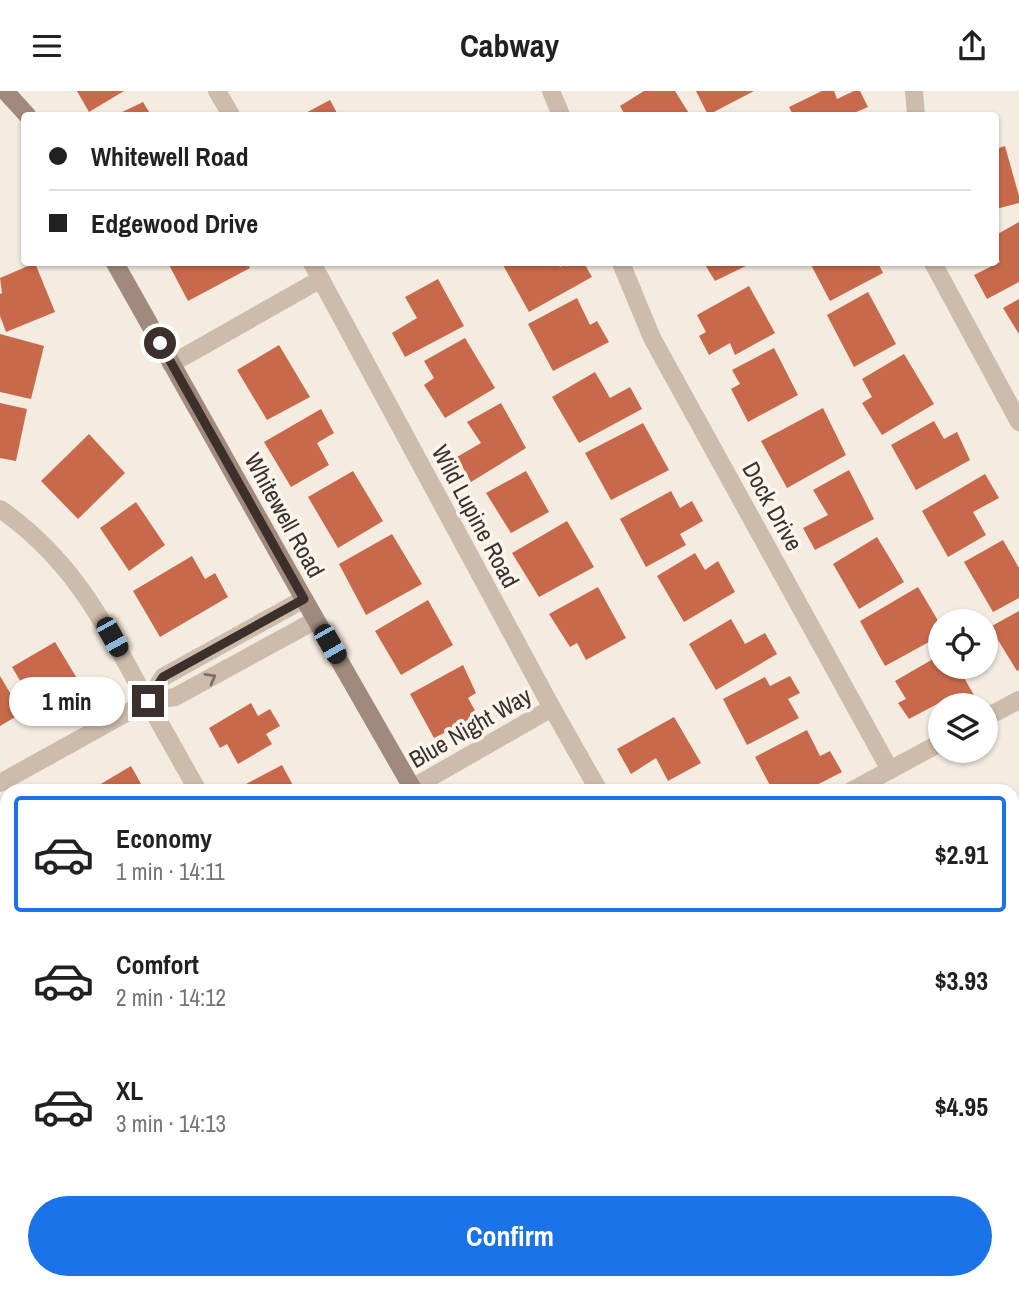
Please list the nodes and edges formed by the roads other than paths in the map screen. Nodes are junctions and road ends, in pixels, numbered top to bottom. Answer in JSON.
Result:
{"nodes":[{"id":1,"x":5,"y":91,"type":"edge"},
{"id":2,"x":217,"y":91,"type":"edge"},
{"id":3,"x":551,"y":91,"type":"edge"},
{"id":4,"x":914,"y":91,"type":"edge"},
{"id":5,"x":24,"y":112,"type":"edge"},
{"id":6,"x":229,"y":112,"type":"edge"},
{"id":7,"x":560,"y":112,"type":"edge"},
{"id":8,"x":916,"y":112,"type":"edge"},
{"id":9,"x":117,"y":266,"type":"edge"},
{"id":10,"x":314,"y":266,"type":"edge"},
{"id":11,"x":622,"y":266,"type":"edge"},
{"id":12,"x":935,"y":266,"type":"edge"},
{"id":13,"x":321,"y":279,"type":"junction"},
{"id":14,"x":172,"y":363,"type":"junction"},
{"id":15,"x":1019,"y":422,"type":"edge"},
{"id":16,"x":0,"y":509,"type":"edge"},
{"id":17,"x":304,"y":599,"type":"junction"},
{"id":18,"x":316,"y":620,"type":"junction"},
{"id":19,"x":1019,"y":700,"type":"edge"},
{"id":20,"x":148,"y":701,"type":"junction"},
{"id":21,"x":552,"y":708,"type":"junction"},
{"id":22,"x":998,"y":711,"type":"edge"},
{"id":23,"x":928,"y":749,"type":"edge"},
{"id":24,"x":890,"y":770,"type":"junction"},
{"id":25,"x":0,"y":783,"type":"edge"},
{"id":26,"x":194,"y":784,"type":"edge"},
{"id":27,"x":410,"y":784,"type":"edge"},
{"id":28,"x":422,"y":784,"type":"edge"},
{"id":29,"x":595,"y":784,"type":"edge"},
{"id":30,"x":864,"y":784,"type":"edge"}],
"edges":[{"from":1,"to":5,"type":"street"},
{"from":2,"to":6,"type":"street"},
{"from":3,"to":7,"type":"street"},
{"from":4,"to":8,"type":"street"},
{"from":9,"to":14,"type":"street","name":"Whitewell Road"},
{"from":10,"to":13,"type":"street","name":"Wild Lupine Road"},
{"from":11,"to":24,"type":"street","name":"Dock Drive"},
{"from":12,"to":15,"type":"street"},
{"from":13,"to":14,"type":"street"},
{"from":13,"to":21,"type":"street","name":"Wild Lupine Road"},
{"from":14,"to":17,"type":"street","name":"Whitewell Road"},
{"from":16,"to":20,"type":"street"},
{"from":17,"to":18,"type":"street","name":"Whitewell Road"},
{"from":17,"to":20,"type":"street"},
{"from":20,"to":18,"type":"street","one_way":true},
{"from":18,"to":27,"type":"street","name":"Whitewell Road"},
{"from":19,"to":22,"type":"street"},
{"from":20,"to":25,"type":"street"},
{"from":20,"to":26,"type":"street"},
{"from":21,"to":28,"type":"street","name":"Blue Night Way"},
{"from":21,"to":29,"type":"street","name":"Wild Lupine Road"},
{"from":23,"to":24,"type":"street"},
{"from":24,"to":30,"type":"street"}]}
